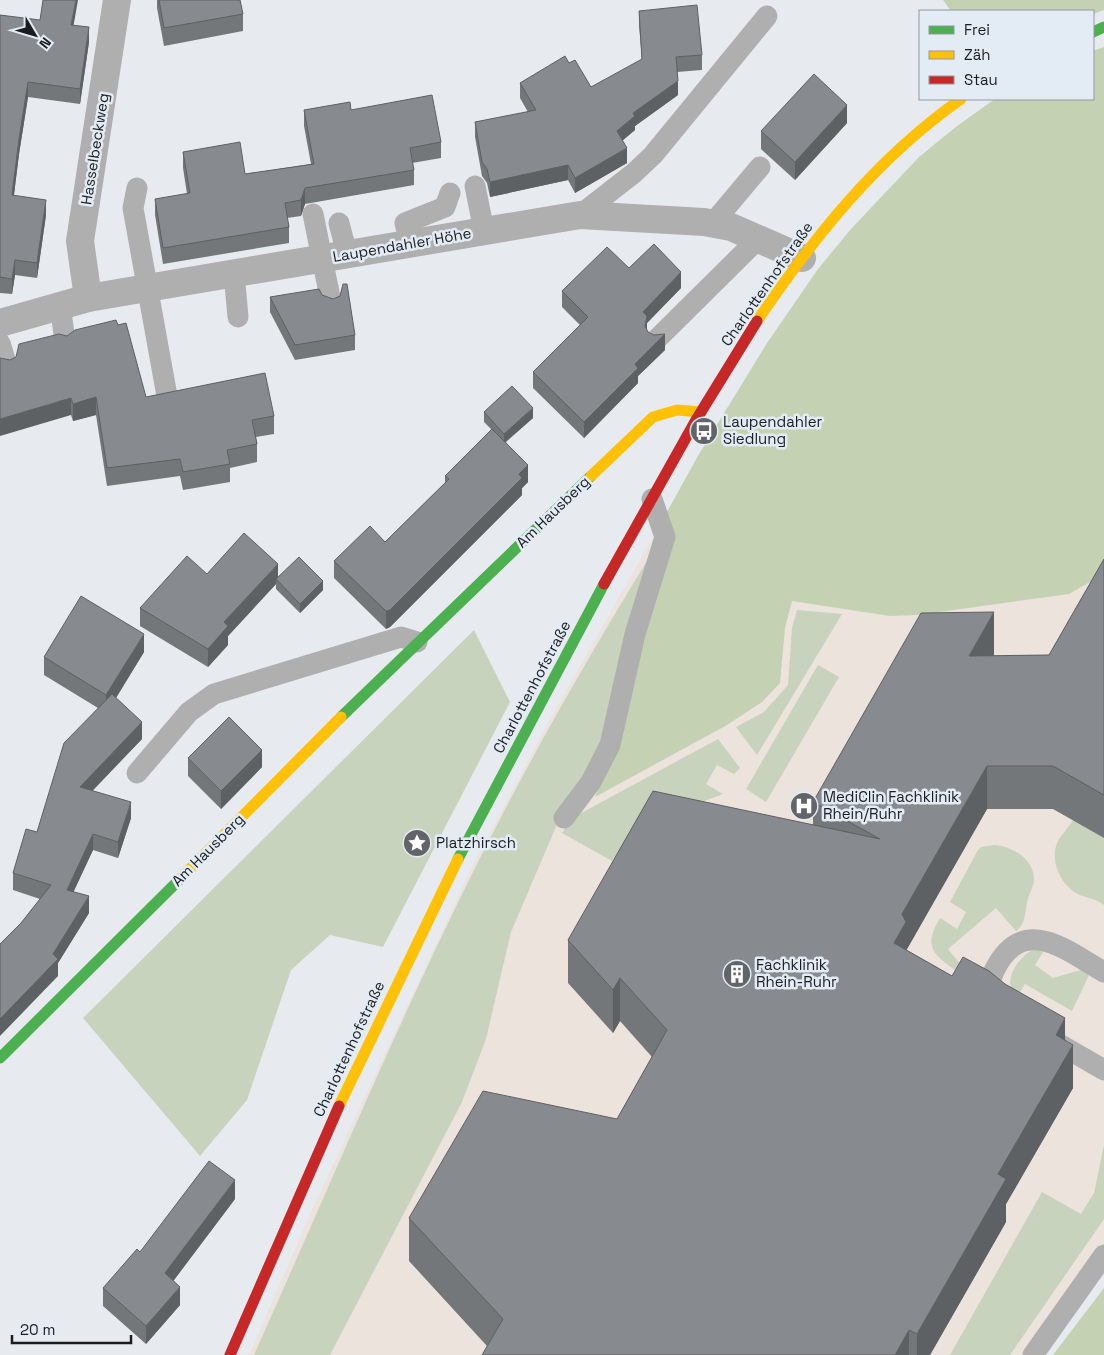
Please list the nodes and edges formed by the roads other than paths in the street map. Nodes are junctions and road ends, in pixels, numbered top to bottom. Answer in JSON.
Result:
{"nodes":[{"id":1,"x":117,"y":0,"type":"edge"},
{"id":2,"x":767,"y":16,"type":"dead end"},
{"id":3,"x":960,"y":100,"type":"edge"},
{"id":4,"x":760,"y":167,"type":"dead end"},
{"id":5,"x":474,"y":186,"type":"dead end"},
{"id":6,"x":137,"y":188,"type":"dead end"},
{"id":7,"x":450,"y":193,"type":"dead end"},
{"id":8,"x":313,"y":214,"type":"dead end"},
{"id":9,"x":580,"y":216,"type":"junction"},
{"id":10,"x":339,"y":223,"type":"dead end"},
{"id":11,"x":713,"y":223,"type":"junction"},
{"id":12,"x":484,"y":231,"type":"junction"},
{"id":13,"x":760,"y":238,"type":"junction"},
{"id":14,"x":410,"y":244,"type":"junction"},
{"id":15,"x":335,"y":256,"type":"junction"},
{"id":16,"x":802,"y":258,"type":"junction"},
{"id":17,"x":234,"y":273,"type":"junction"},
{"id":18,"x":146,"y":288,"type":"junction"},
{"id":19,"x":88,"y":298,"type":"junction"},
{"id":20,"x":331,"y":302,"type":"edge"},
{"id":21,"x":60,"y":305,"type":"junction"},
{"id":22,"x":238,"y":317,"type":"dead end"},
{"id":23,"x":0,"y":323,"type":"edge"},
{"id":24,"x":657,"y":339,"type":"edge"},
{"id":25,"x":66,"y":341,"type":"edge"},
{"id":26,"x":0,"y":343,"type":"edge"},
{"id":27,"x":7,"y":366,"type":"edge"},
{"id":28,"x":167,"y":396,"type":"edge"},
{"id":29,"x":702,"y":412,"type":"junction"},
{"id":30,"x":652,"y":499,"type":"junction"},
{"id":31,"x":417,"y":642,"type":"junction"},
{"id":32,"x":137,"y":773,"type":"dead end"},
{"id":33,"x":564,"y":818,"type":"dead end"},
{"id":34,"x":1104,"y":972,"type":"edge"},
{"id":35,"x":1008,"y":1014,"type":"edge"},
{"id":36,"x":1032,"y":1028,"type":"edge"},
{"id":37,"x":0,"y":1058,"type":"edge"},
{"id":38,"x":1104,"y":1070,"type":"edge"},
{"id":39,"x":1104,"y":1255,"type":"edge"},
{"id":40,"x":230,"y":1355,"type":"edge"},
{"id":41,"x":1033,"y":1355,"type":"edge"}],
"edges":[{"from":1,"to":19,"type":"street","name":"Hasselbeckweg"},
{"from":2,"to":9,"type":"lane"},
{"from":3,"to":16,"type":"main road","name":"Charlottenhofstraße"},
{"from":4,"to":11,"type":"lane"},
{"from":5,"to":12,"type":"lane"},
{"from":6,"to":18,"type":"lane"},
{"from":7,"to":14,"type":"lane"},
{"from":8,"to":15,"type":"lane"},
{"from":9,"to":11,"type":"street","name":"Laupendahler Höhe"},
{"from":9,"to":12,"type":"street","name":"Laupendahler Höhe"},
{"from":10,"to":15,"type":"lane"},
{"from":11,"to":13,"type":"street","name":"Laupendahler Höhe"},
{"from":12,"to":14,"type":"street","name":"Laupendahler Höhe"},
{"from":13,"to":16,"type":"street","name":"Laupendahler Höhe"},
{"from":13,"to":24,"type":"lane"},
{"from":14,"to":15,"type":"street","name":"Laupendahler Höhe"},
{"from":15,"to":17,"type":"street","name":"Laupendahler Höhe"},
{"from":15,"to":20,"type":"lane"},
{"from":16,"to":29,"type":"main road","name":"Charlottenhofstraße"},
{"from":17,"to":18,"type":"street","name":"Laupendahler Höhe"},
{"from":17,"to":22,"type":"lane"},
{"from":18,"to":19,"type":"street","name":"Laupendahler Höhe"},
{"from":18,"to":28,"type":"lane"},
{"from":19,"to":21,"type":"street","name":"Laupendahler Höhe"},
{"from":21,"to":23,"type":"street","name":"Laupendahler Höhe"},
{"from":21,"to":25,"type":"lane"},
{"from":26,"to":27,"type":"lane"},
{"from":29,"to":30,"type":"main road","name":"Charlottenhofstraße"},
{"from":29,"to":31,"type":"main road","name":"Am Hausberg"},
{"from":30,"to":33,"type":"lane"},
{"from":30,"to":40,"type":"main road","name":"Charlottenhofstraße"},
{"from":31,"to":32,"type":"lane"},
{"from":31,"to":37,"type":"main road","name":"Am Hausberg"},
{"from":34,"to":35,"type":"lane"},
{"from":36,"to":38,"type":"lane"},
{"from":39,"to":41,"type":"lane"}]}
